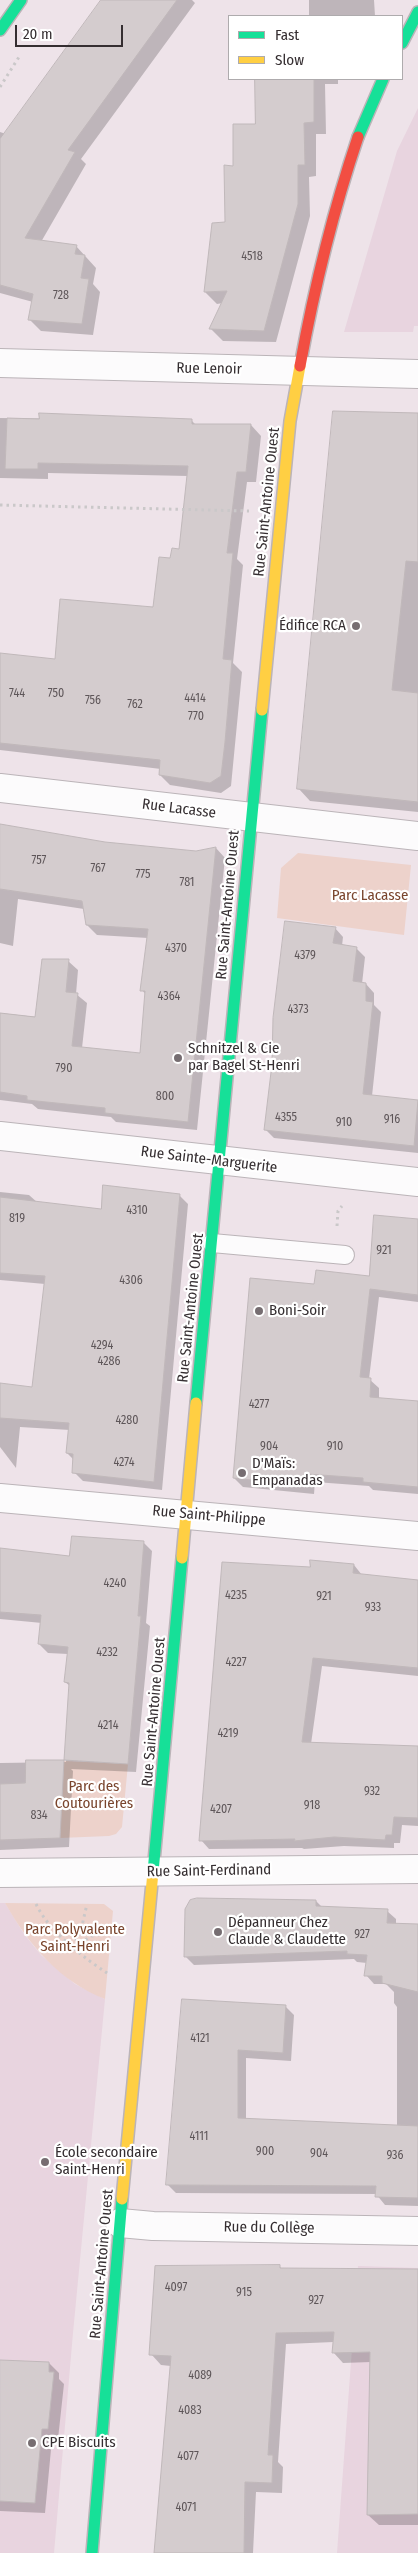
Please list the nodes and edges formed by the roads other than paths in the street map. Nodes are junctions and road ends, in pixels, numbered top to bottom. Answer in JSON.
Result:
{"nodes":[{"id":1,"x":21,"y":0,"type":"edge"},
{"id":2,"x":418,"y":12,"type":"edge"},
{"id":3,"x":0,"y":30,"type":"edge"},
{"id":4,"x":403,"y":41,"type":"edge"},
{"id":5,"x":383,"y":80,"type":"edge"},
{"id":6,"x":0,"y":363,"type":"edge"},
{"id":7,"x":297,"y":371,"type":"junction"},
{"id":8,"x":418,"y":374,"type":"edge"},
{"id":9,"x":0,"y":788,"type":"edge"},
{"id":10,"x":250,"y":817,"type":"junction"},
{"id":11,"x":418,"y":836,"type":"edge"},
{"id":12,"x":0,"y":1136,"type":"edge"},
{"id":13,"x":220,"y":1162,"type":"junction"},
{"id":14,"x":418,"y":1182,"type":"edge"},
{"id":15,"x":212,"y":1242,"type":"junction"},
{"id":16,"x":344,"y":1255,"type":"dead end"},
{"id":17,"x":0,"y":1498,"type":"edge"},
{"id":18,"x":187,"y":1514,"type":"junction"},
{"id":19,"x":418,"y":1536,"type":"edge"},
{"id":20,"x":418,"y":1869,"type":"edge"},
{"id":21,"x":154,"y":1871,"type":"junction"},
{"id":22,"x":0,"y":1873,"type":"edge"},
{"id":23,"x":120,"y":2223,"type":"junction"},
{"id":24,"x":418,"y":2231,"type":"edge"},
{"id":25,"x":92,"y":2553,"type":"edge"}],
"edges":[{"from":1,"to":3,"type":"main road"},
{"from":2,"to":4,"type":"main road"},
{"from":5,"to":7,"type":"main road","name":"Rue Saint-Antoine Ouest"},
{"from":6,"to":7,"type":"street","name":"Rue Lenoir"},
{"from":7,"to":8,"type":"street","name":"Rue Lenoir"},
{"from":7,"to":10,"type":"main road","name":"Rue Saint-Antoine Ouest"},
{"from":9,"to":10,"type":"street","name":"Rue Lacasse"},
{"from":10,"to":11,"type":"street","name":"Rue Lacasse"},
{"from":10,"to":13,"type":"main road","name":"Rue Saint-Antoine Ouest"},
{"from":12,"to":13,"type":"street","name":"Rue Sainte-Marguerite"},
{"from":13,"to":14,"type":"street","name":"Rue Sainte-Marguerite"},
{"from":13,"to":15,"type":"main road","name":"Rue Saint-Antoine Ouest"},
{"from":15,"to":16,"type":"lane"},
{"from":15,"to":18,"type":"main road","name":"Rue Saint-Antoine Ouest"},
{"from":17,"to":18,"type":"street","name":"Rue Saint-Philippe"},
{"from":18,"to":19,"type":"street","name":"Rue Saint-Philippe"},
{"from":18,"to":21,"type":"main road","name":"Rue Saint-Antoine Ouest"},
{"from":20,"to":21,"type":"street","name":"Rue Saint-Ferdinand"},
{"from":21,"to":22,"type":"street","name":"Rue Saint-Ferdinand"},
{"from":21,"to":23,"type":"main road","name":"Rue Saint-Antoine Ouest"},
{"from":23,"to":24,"type":"street","name":"Rue du Collège"},
{"from":23,"to":25,"type":"main road","name":"Rue Saint-Antoine Ouest"}]}
